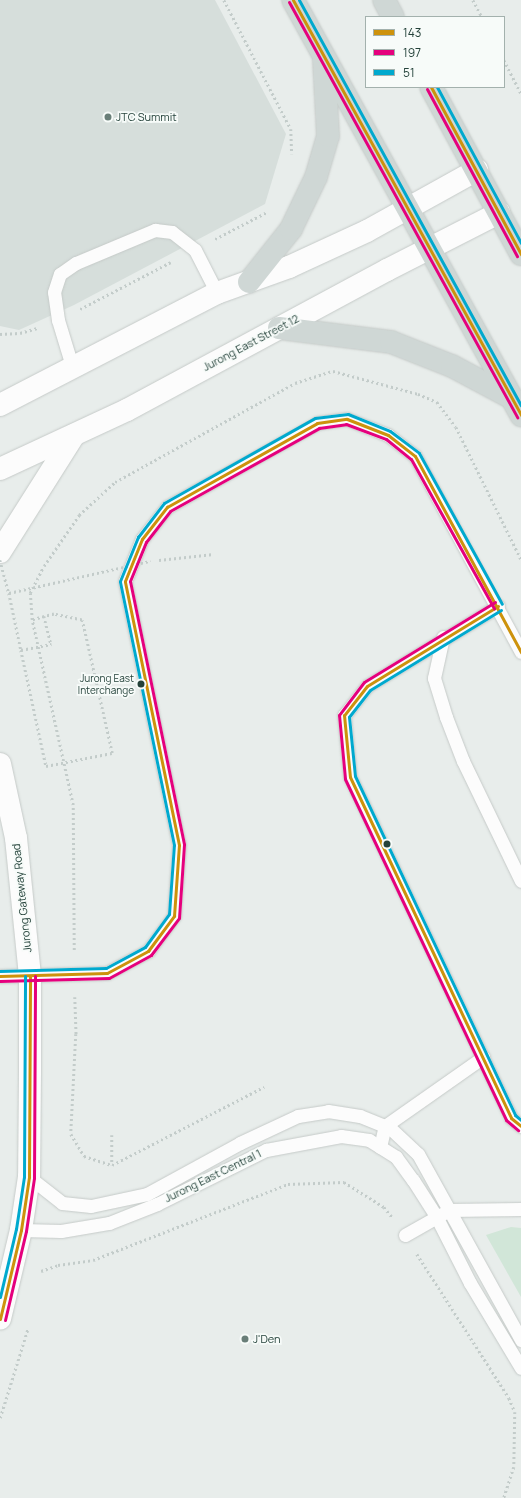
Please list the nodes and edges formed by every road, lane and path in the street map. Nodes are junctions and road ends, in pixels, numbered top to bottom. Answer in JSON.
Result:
{"nodes":[{"id":1,"x":224,"y":0,"type":"edge"},
{"id":2,"x":293,"y":0,"type":"edge"},
{"id":3,"x":384,"y":0,"type":"edge"},
{"id":4,"x":473,"y":0,"type":"edge"},
{"id":5,"x":392,"y":16,"type":"edge"},
{"id":6,"x":481,"y":16,"type":"edge"},
{"id":7,"x":324,"y":54,"type":"junction"},
{"id":8,"x":505,"y":62,"type":"edge"},
{"id":9,"x":432,"y":88,"type":"edge"},
{"id":10,"x":521,"y":94,"type":"edge"},
{"id":11,"x":292,"y":157,"type":"dead end"},
{"id":12,"x":477,"y":170,"type":"junction"},
{"id":13,"x":270,"y":206,"type":"dead end"},
{"id":14,"x":408,"y":209,"type":"junction"},
{"id":15,"x":499,"y":213,"type":"junction"},
{"id":16,"x":429,"y":248,"type":"junction"},
{"id":17,"x":195,"y":250,"type":"junction"},
{"id":18,"x":521,"y":254,"type":"edge"},
{"id":19,"x":249,"y":282,"type":"junction"},
{"id":20,"x":217,"y":292,"type":"junction"},
{"id":21,"x":58,"y":320,"type":"junction"},
{"id":22,"x":278,"y":328,"type":"junction"},
{"id":23,"x":0,"y":334,"type":"edge"},
{"id":24,"x":72,"y":366,"type":"junction"},
{"id":25,"x":0,"y":394,"type":"edge"},
{"id":26,"x":22,"y":394,"type":"junction"},
{"id":27,"x":0,"y":405,"type":"edge"},
{"id":28,"x":517,"y":407,"type":"edge"},
{"id":29,"x":74,"y":435,"type":"junction"},
{"id":30,"x":0,"y":469,"type":"edge"},
{"id":31,"x":0,"y":552,"type":"edge"},
{"id":32,"x":214,"y":554,"type":"dead end"},
{"id":33,"x":521,"y":559,"type":"edge"},
{"id":34,"x":0,"y":560,"type":"edge"},
{"id":35,"x":9,"y":593,"type":"junction"},
{"id":36,"x":498,"y":606,"type":"junction"},
{"id":37,"x":44,"y":616,"type":"junction"},
{"id":38,"x":32,"y":620,"type":"junction"},
{"id":39,"x":443,"y":637,"type":"junction"},
{"id":40,"x":21,"y":650,"type":"junction"},
{"id":41,"x":521,"y":652,"type":"edge"},
{"id":42,"x":63,"y":763,"type":"junction"},
{"id":43,"x":0,"y":764,"type":"edge"},
{"id":44,"x":521,"y":881,"type":"edge"},
{"id":45,"x":74,"y":975,"type":"junction"},
{"id":46,"x":0,"y":976,"type":"edge"},
{"id":47,"x":30,"y":976,"type":"junction"},
{"id":48,"x":483,"y":1057,"type":"junction"},
{"id":49,"x":264,"y":1087,"type":"dead end"},
{"id":50,"x":385,"y":1126,"type":"junction"},
{"id":51,"x":521,"y":1126,"type":"edge"},
{"id":52,"x":112,"y":1135,"type":"dead end"},
{"id":53,"x":240,"y":1143,"type":"junction"},
{"id":54,"x":380,"y":1147,"type":"junction"},
{"id":55,"x":249,"y":1159,"type":"junction"},
{"id":56,"x":112,"y":1165,"type":"junction"},
{"id":57,"x":29,"y":1177,"type":"junction"},
{"id":58,"x":521,"y":1209,"type":"edge"},
{"id":59,"x":449,"y":1210,"type":"junction"},
{"id":60,"x":436,"y":1216,"type":"junction"},
{"id":61,"x":22,"y":1230,"type":"junction"},
{"id":62,"x":405,"y":1235,"type":"junction"},
{"id":63,"x":40,"y":1276,"type":"dead end"},
{"id":64,"x":0,"y":1319,"type":"edge"},
{"id":65,"x":29,"y":1326,"type":"dead end"},
{"id":66,"x":521,"y":1340,"type":"edge"},
{"id":67,"x":521,"y":1368,"type":"edge"},
{"id":68,"x":0,"y":1418,"type":"edge"},
{"id":69,"x":504,"y":1498,"type":"edge"}],
"edges":[{"from":1,"to":11,"type":"path"},
{"from":2,"to":7,"type":"main road"},
{"from":3,"to":5,"type":"main road"},
{"from":4,"to":6,"type":"path"},
{"from":7,"to":14,"type":"main road"},
{"from":7,"to":19,"type":"main road"},
{"from":8,"to":10,"type":"path"},
{"from":9,"to":12,"type":"main road"},
{"from":12,"to":14,"type":"street"},
{"from":12,"to":15,"type":"main road"},
{"from":13,"to":17,"type":"path"},
{"from":14,"to":16,"type":"main road"},
{"from":14,"to":19,"type":"street"},
{"from":15,"to":16,"type":"street","name":"Jurong East Street 12"},
{"from":15,"to":18,"type":"main road"},
{"from":16,"to":22,"type":"street","name":"Jurong East Street 12"},
{"from":16,"to":28,"type":"main road"},
{"from":17,"to":20,"type":"lane"},
{"from":17,"to":21,"type":"path"},
{"from":17,"to":21,"type":"lane"},
{"from":19,"to":20,"type":"street"},
{"from":20,"to":24,"type":"street"},
{"from":21,"to":23,"type":"path"},
{"from":21,"to":24,"type":"lane"},
{"from":22,"to":28,"type":"main road"},
{"from":22,"to":29,"type":"street","name":"Jurong East Street 12"},
{"from":24,"to":26,"type":"street"},
{"from":25,"to":26,"type":"street"},
{"from":26,"to":27,"type":"street"},
{"from":29,"to":30,"type":"street","name":"Jurong East Street 12"},
{"from":29,"to":31,"type":"street"},
{"from":32,"to":35,"type":"path","bridge":true},
{"from":33,"to":38,"type":"path"},
{"from":34,"to":35,"type":"path","bridge":true},
{"from":35,"to":40,"type":"path","bridge":true},
{"from":36,"to":39,"type":"lane"},
{"from":36,"to":41,"type":"lane"},
{"from":36,"to":45,"type":"lane"},
{"from":37,"to":38,"type":"path"},
{"from":37,"to":40,"type":"path","bridge":true},
{"from":37,"to":42,"type":"path"},
{"from":38,"to":42,"type":"path"},
{"from":39,"to":44,"type":"lane"},
{"from":39,"to":48,"type":"lane"},
{"from":40,"to":42,"type":"path"},
{"from":42,"to":45,"type":"path"},
{"from":43,"to":47,"type":"street","name":"Jurong Gateway Road"},
{"from":45,"to":47,"type":"lane"},
{"from":45,"to":56,"type":"path"},
{"from":46,"to":47,"type":"lane"},
{"from":47,"to":57,"type":"street","name":"Jurong Gateway Road"},
{"from":48,"to":50,"type":"lane"},
{"from":48,"to":51,"type":"lane"},
{"from":49,"to":56,"type":"path"},
{"from":50,"to":53,"type":"lane","name":"Jurong East Central 1"},
{"from":50,"to":54,"type":"lane"},
{"from":50,"to":59,"type":"lane","name":"Jurong East Central 1"},
{"from":52,"to":56,"type":"path"},
{"from":53,"to":55,"type":"lane"},
{"from":53,"to":57,"type":"lane","name":"Jurong East Central 1"},
{"from":54,"to":55,"type":"lane","name":"Jurong East Central 1"},
{"from":54,"to":60,"type":"lane","name":"Jurong East Central 1"},
{"from":55,"to":61,"type":"lane","name":"Jurong East Central 1"},
{"from":57,"to":61,"type":"street","name":"Jurong Gateway Road"},
{"from":58,"to":59,"type":"lane"},
{"from":59,"to":60,"type":"lane"},
{"from":59,"to":66,"type":"lane","name":"Jurong East Central 1"},
{"from":60,"to":62,"type":"lane"},
{"from":60,"to":67,"type":"lane","name":"Jurong East Central 1"},
{"from":61,"to":64,"type":"street","name":"Jurong Gateway Road"},
{"from":62,"to":63,"type":"path"},
{"from":62,"to":69,"type":"path"},
{"from":65,"to":68,"type":"path"}]}
